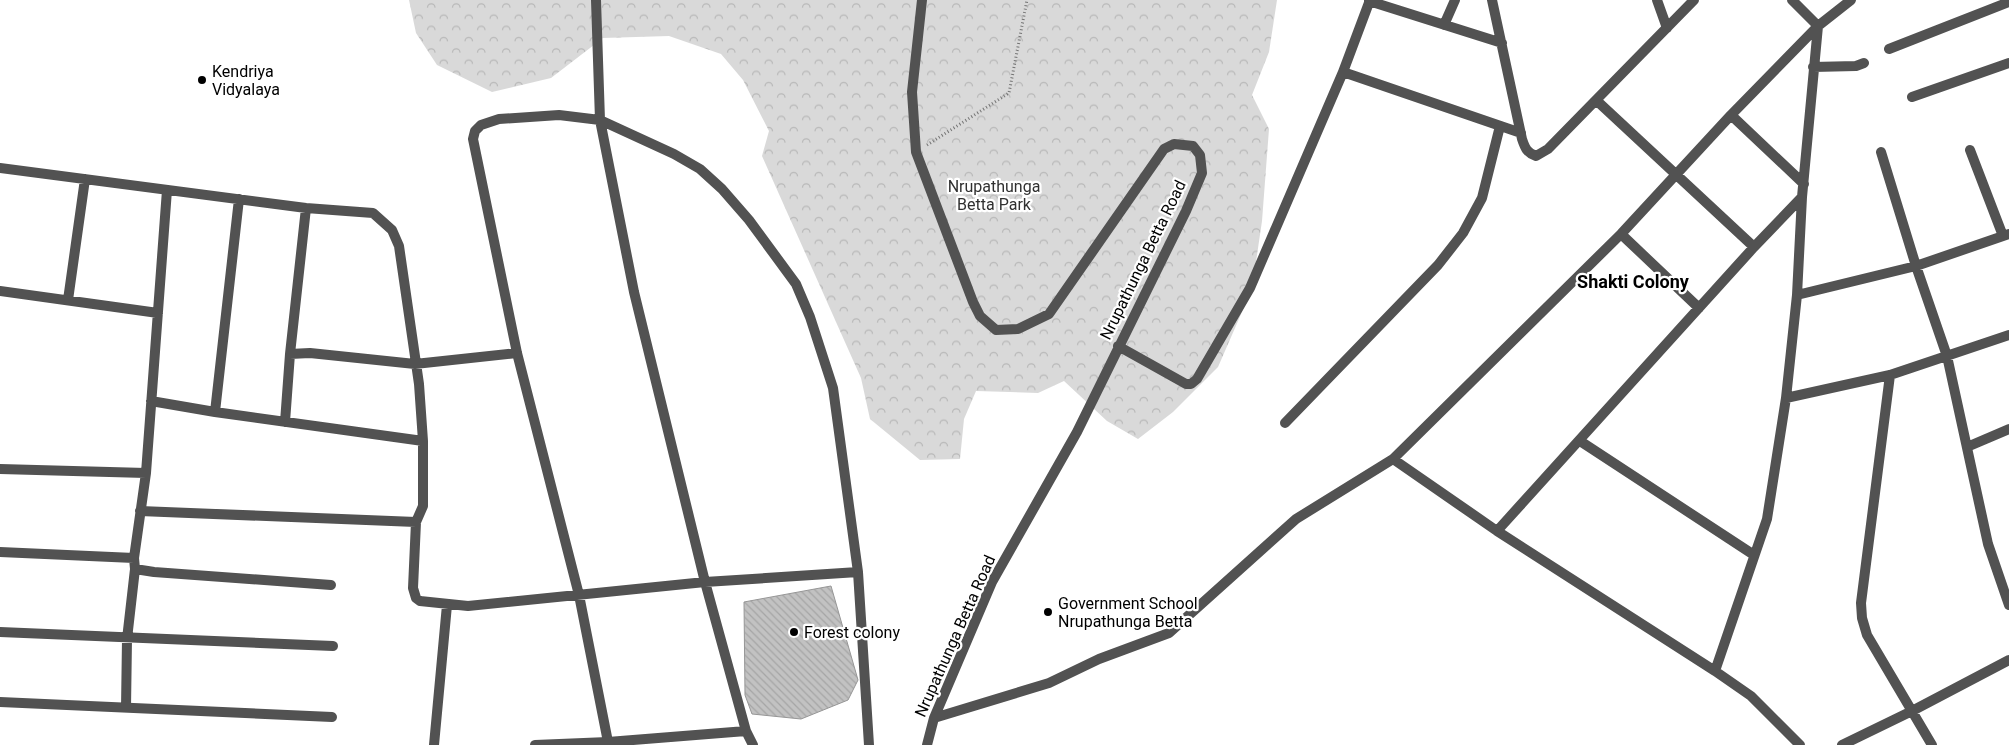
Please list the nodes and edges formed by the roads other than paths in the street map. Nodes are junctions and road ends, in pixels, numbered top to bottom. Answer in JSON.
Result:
{"nodes":[{"id":1,"x":596,"y":0,"type":"edge"},
{"id":2,"x":922,"y":0,"type":"edge"},
{"id":3,"x":1369,"y":0,"type":"edge"},
{"id":4,"x":1455,"y":0,"type":"edge"},
{"id":5,"x":1657,"y":0,"type":"edge"},
{"id":6,"x":1694,"y":0,"type":"edge"},
{"id":7,"x":1792,"y":0,"type":"edge"},
{"id":8,"x":1851,"y":0,"type":"edge"},
{"id":9,"x":1496,"y":1,"type":"edge"},
{"id":10,"x":2009,"y":2,"type":"edge"},
{"id":11,"x":1444,"y":25,"type":"junction"},
{"id":12,"x":1818,"y":26,"type":"junction"},
{"id":13,"x":1667,"y":28,"type":"junction"},
{"id":14,"x":1502,"y":43,"type":"junction"},
{"id":15,"x":1889,"y":49,"type":"dead end"},
{"id":16,"x":1864,"y":63,"type":"dead end"},
{"id":17,"x":2009,"y":63,"type":"edge"},
{"id":18,"x":1813,"y":67,"type":"junction"},
{"id":19,"x":1343,"y":72,"type":"junction"},
{"id":20,"x":1912,"y":97,"type":"dead end"},
{"id":21,"x":1596,"y":100,"type":"junction"},
{"id":22,"x":1731,"y":116,"type":"junction"},
{"id":23,"x":600,"y":120,"type":"junction"},
{"id":24,"x":1500,"y":126,"type":"junction"},
{"id":25,"x":1521,"y":133,"type":"junction"},
{"id":26,"x":1970,"y":150,"type":"dead end"},
{"id":27,"x":1881,"y":152,"type":"dead end"},
{"id":28,"x":0,"y":168,"type":"edge"},
{"id":29,"x":1676,"y":175,"type":"junction"},
{"id":30,"x":85,"y":180,"type":"junction"},
{"id":31,"x":1804,"y":184,"type":"junction"},
{"id":32,"x":167,"y":190,"type":"junction"},
{"id":33,"x":1802,"y":197,"type":"junction"},
{"id":34,"x":240,"y":200,"type":"junction"},
{"id":35,"x":306,"y":208,"type":"junction"},
{"id":36,"x":1621,"y":234,"type":"junction"},
{"id":37,"x":2006,"y":235,"type":"edge"},
{"id":38,"x":1754,"y":247,"type":"junction"},
{"id":39,"x":1916,"y":266,"type":"junction"},
{"id":40,"x":0,"y":291,"type":"edge"},
{"id":41,"x":1797,"y":295,"type":"junction"},
{"id":42,"x":68,"y":300,"type":"junction"},
{"id":43,"x":1699,"y":308,"type":"junction"},
{"id":44,"x":158,"y":313,"type":"junction"},
{"id":45,"x":2009,"y":335,"type":"edge"},
{"id":46,"x":1118,"y":346,"type":"junction"},
{"id":47,"x":517,"y":353,"type":"junction"},
{"id":48,"x":290,"y":354,"type":"junction"},
{"id":49,"x":1948,"y":356,"type":"junction"},
{"id":50,"x":415,"y":364,"type":"junction"},
{"id":51,"x":1890,"y":375,"type":"junction"},
{"id":52,"x":1786,"y":398,"type":"junction"},
{"id":53,"x":151,"y":401,"type":"junction"},
{"id":54,"x":216,"y":412,"type":"junction"},
{"id":55,"x":285,"y":422,"type":"junction"},
{"id":56,"x":1285,"y":422,"type":"dead end"},
{"id":57,"x":2009,"y":429,"type":"edge"},
{"id":58,"x":423,"y":441,"type":"junction"},
{"id":59,"x":1580,"y":441,"type":"junction"},
{"id":60,"x":1968,"y":447,"type":"junction"},
{"id":61,"x":1393,"y":459,"type":"junction"},
{"id":62,"x":0,"y":469,"type":"edge"},
{"id":63,"x":146,"y":474,"type":"junction"},
{"id":64,"x":140,"y":511,"type":"junction"},
{"id":65,"x":416,"y":522,"type":"junction"},
{"id":66,"x":1497,"y":530,"type":"junction"},
{"id":67,"x":0,"y":552,"type":"edge"},
{"id":68,"x":1754,"y":555,"type":"junction"},
{"id":69,"x":134,"y":563,"type":"junction"},
{"id":70,"x":858,"y":572,"type":"junction"},
{"id":71,"x":706,"y":582,"type":"junction"},
{"id":72,"x":331,"y":585,"type":"dead end"},
{"id":73,"x":579,"y":595,"type":"junction"},
{"id":74,"x":447,"y":605,"type":"junction"},
{"id":75,"x":2009,"y":605,"type":"edge"},
{"id":76,"x":0,"y":632,"type":"edge"},
{"id":77,"x":127,"y":639,"type":"junction"},
{"id":78,"x":333,"y":646,"type":"dead end"},
{"id":79,"x":2009,"y":660,"type":"edge"},
{"id":80,"x":1715,"y":670,"type":"junction"},
{"id":81,"x":0,"y":702,"type":"edge"},
{"id":82,"x":126,"y":708,"type":"junction"},
{"id":83,"x":1912,"y":711,"type":"junction"},
{"id":84,"x":332,"y":716,"type":"dead end"},
{"id":85,"x":934,"y":718,"type":"junction"},
{"id":86,"x":746,"y":731,"type":"junction"},
{"id":87,"x":608,"y":742,"type":"junction"},
{"id":88,"x":434,"y":745,"type":"edge"},
{"id":89,"x":535,"y":745,"type":"edge"},
{"id":90,"x":753,"y":745,"type":"edge"},
{"id":91,"x":869,"y":745,"type":"edge"},
{"id":92,"x":927,"y":745,"type":"edge"},
{"id":93,"x":1800,"y":745,"type":"edge"},
{"id":94,"x":1842,"y":745,"type":"edge"},
{"id":95,"x":1932,"y":745,"type":"edge"}],
"edges":[{"from":1,"to":23,"type":"street"},
{"from":2,"to":46,"type":"street","name":"Nrupathunga Betta Road"},
{"from":3,"to":11,"type":"street"},
{"from":3,"to":19,"type":"street"},
{"from":4,"to":11,"type":"street"},
{"from":5,"to":13,"type":"street"},
{"from":6,"to":13,"type":"street"},
{"from":7,"to":12,"type":"street"},
{"from":8,"to":12,"type":"street"},
{"from":9,"to":14,"type":"street"},
{"from":10,"to":15,"type":"street"},
{"from":11,"to":14,"type":"street"},
{"from":12,"to":18,"type":"street"},
{"from":12,"to":22,"type":"street"},
{"from":13,"to":21,"type":"street"},
{"from":14,"to":25,"type":"street"},
{"from":16,"to":18,"type":"street"},
{"from":17,"to":20,"type":"street"},
{"from":18,"to":31,"type":"street"},
{"from":19,"to":24,"type":"street"},
{"from":19,"to":46,"type":"street"},
{"from":21,"to":25,"type":"street"},
{"from":21,"to":29,"type":"street"},
{"from":22,"to":29,"type":"street"},
{"from":22,"to":31,"type":"street"},
{"from":23,"to":47,"type":"street"},
{"from":23,"to":70,"type":"street"},
{"from":23,"to":71,"type":"street"},
{"from":24,"to":25,"type":"street"},
{"from":24,"to":56,"type":"street"},
{"from":26,"to":37,"type":"street"},
{"from":27,"to":39,"type":"street"},
{"from":28,"to":30,"type":"street"},
{"from":29,"to":36,"type":"street"},
{"from":29,"to":38,"type":"street"},
{"from":30,"to":32,"type":"street"},
{"from":30,"to":42,"type":"street"},
{"from":31,"to":33,"type":"street"},
{"from":32,"to":34,"type":"street"},
{"from":32,"to":44,"type":"street"},
{"from":33,"to":38,"type":"street"},
{"from":33,"to":41,"type":"street"},
{"from":34,"to":35,"type":"street"},
{"from":34,"to":54,"type":"street"},
{"from":35,"to":48,"type":"street"},
{"from":35,"to":50,"type":"street"},
{"from":36,"to":43,"type":"street"},
{"from":36,"to":61,"type":"street"},
{"from":37,"to":39,"type":"street"},
{"from":38,"to":43,"type":"street"},
{"from":39,"to":41,"type":"street"},
{"from":39,"to":49,"type":"street"},
{"from":40,"to":42,"type":"street"},
{"from":41,"to":52,"type":"street"},
{"from":42,"to":44,"type":"street"},
{"from":43,"to":59,"type":"street"},
{"from":44,"to":53,"type":"street"},
{"from":45,"to":49,"type":"street"},
{"from":46,"to":85,"type":"street","name":"Nrupathunga Betta Road"},
{"from":47,"to":50,"type":"street"},
{"from":47,"to":73,"type":"street"},
{"from":48,"to":50,"type":"street"},
{"from":48,"to":55,"type":"street"},
{"from":49,"to":51,"type":"street"},
{"from":49,"to":60,"type":"street"},
{"from":50,"to":58,"type":"street"},
{"from":51,"to":52,"type":"street"},
{"from":51,"to":83,"type":"street"},
{"from":52,"to":68,"type":"street"},
{"from":53,"to":54,"type":"street"},
{"from":53,"to":63,"type":"street"},
{"from":54,"to":55,"type":"street"},
{"from":55,"to":58,"type":"street"},
{"from":57,"to":60,"type":"street"},
{"from":58,"to":65,"type":"street"},
{"from":59,"to":66,"type":"street"},
{"from":59,"to":68,"type":"street"},
{"from":60,"to":75,"type":"street"},
{"from":61,"to":66,"type":"street"},
{"from":61,"to":85,"type":"street"},
{"from":62,"to":63,"type":"street"},
{"from":63,"to":64,"type":"street"},
{"from":64,"to":65,"type":"street"},
{"from":64,"to":69,"type":"street"},
{"from":65,"to":74,"type":"street"},
{"from":66,"to":80,"type":"street"},
{"from":67,"to":69,"type":"street"},
{"from":68,"to":80,"type":"street"},
{"from":69,"to":72,"type":"street"},
{"from":69,"to":77,"type":"street"},
{"from":70,"to":71,"type":"street"},
{"from":70,"to":91,"type":"street"},
{"from":71,"to":73,"type":"street"},
{"from":71,"to":86,"type":"street"},
{"from":73,"to":74,"type":"street"},
{"from":73,"to":87,"type":"street"},
{"from":74,"to":88,"type":"street"},
{"from":76,"to":77,"type":"street"},
{"from":77,"to":78,"type":"street"},
{"from":77,"to":82,"type":"street"},
{"from":79,"to":83,"type":"street"},
{"from":80,"to":93,"type":"street"},
{"from":81,"to":82,"type":"street"},
{"from":82,"to":84,"type":"street"},
{"from":83,"to":94,"type":"street"},
{"from":83,"to":95,"type":"street"},
{"from":85,"to":92,"type":"street","name":"Nrupathunga Betta Road"},
{"from":86,"to":87,"type":"street"},
{"from":86,"to":90,"type":"street"},
{"from":87,"to":89,"type":"street"}]}
